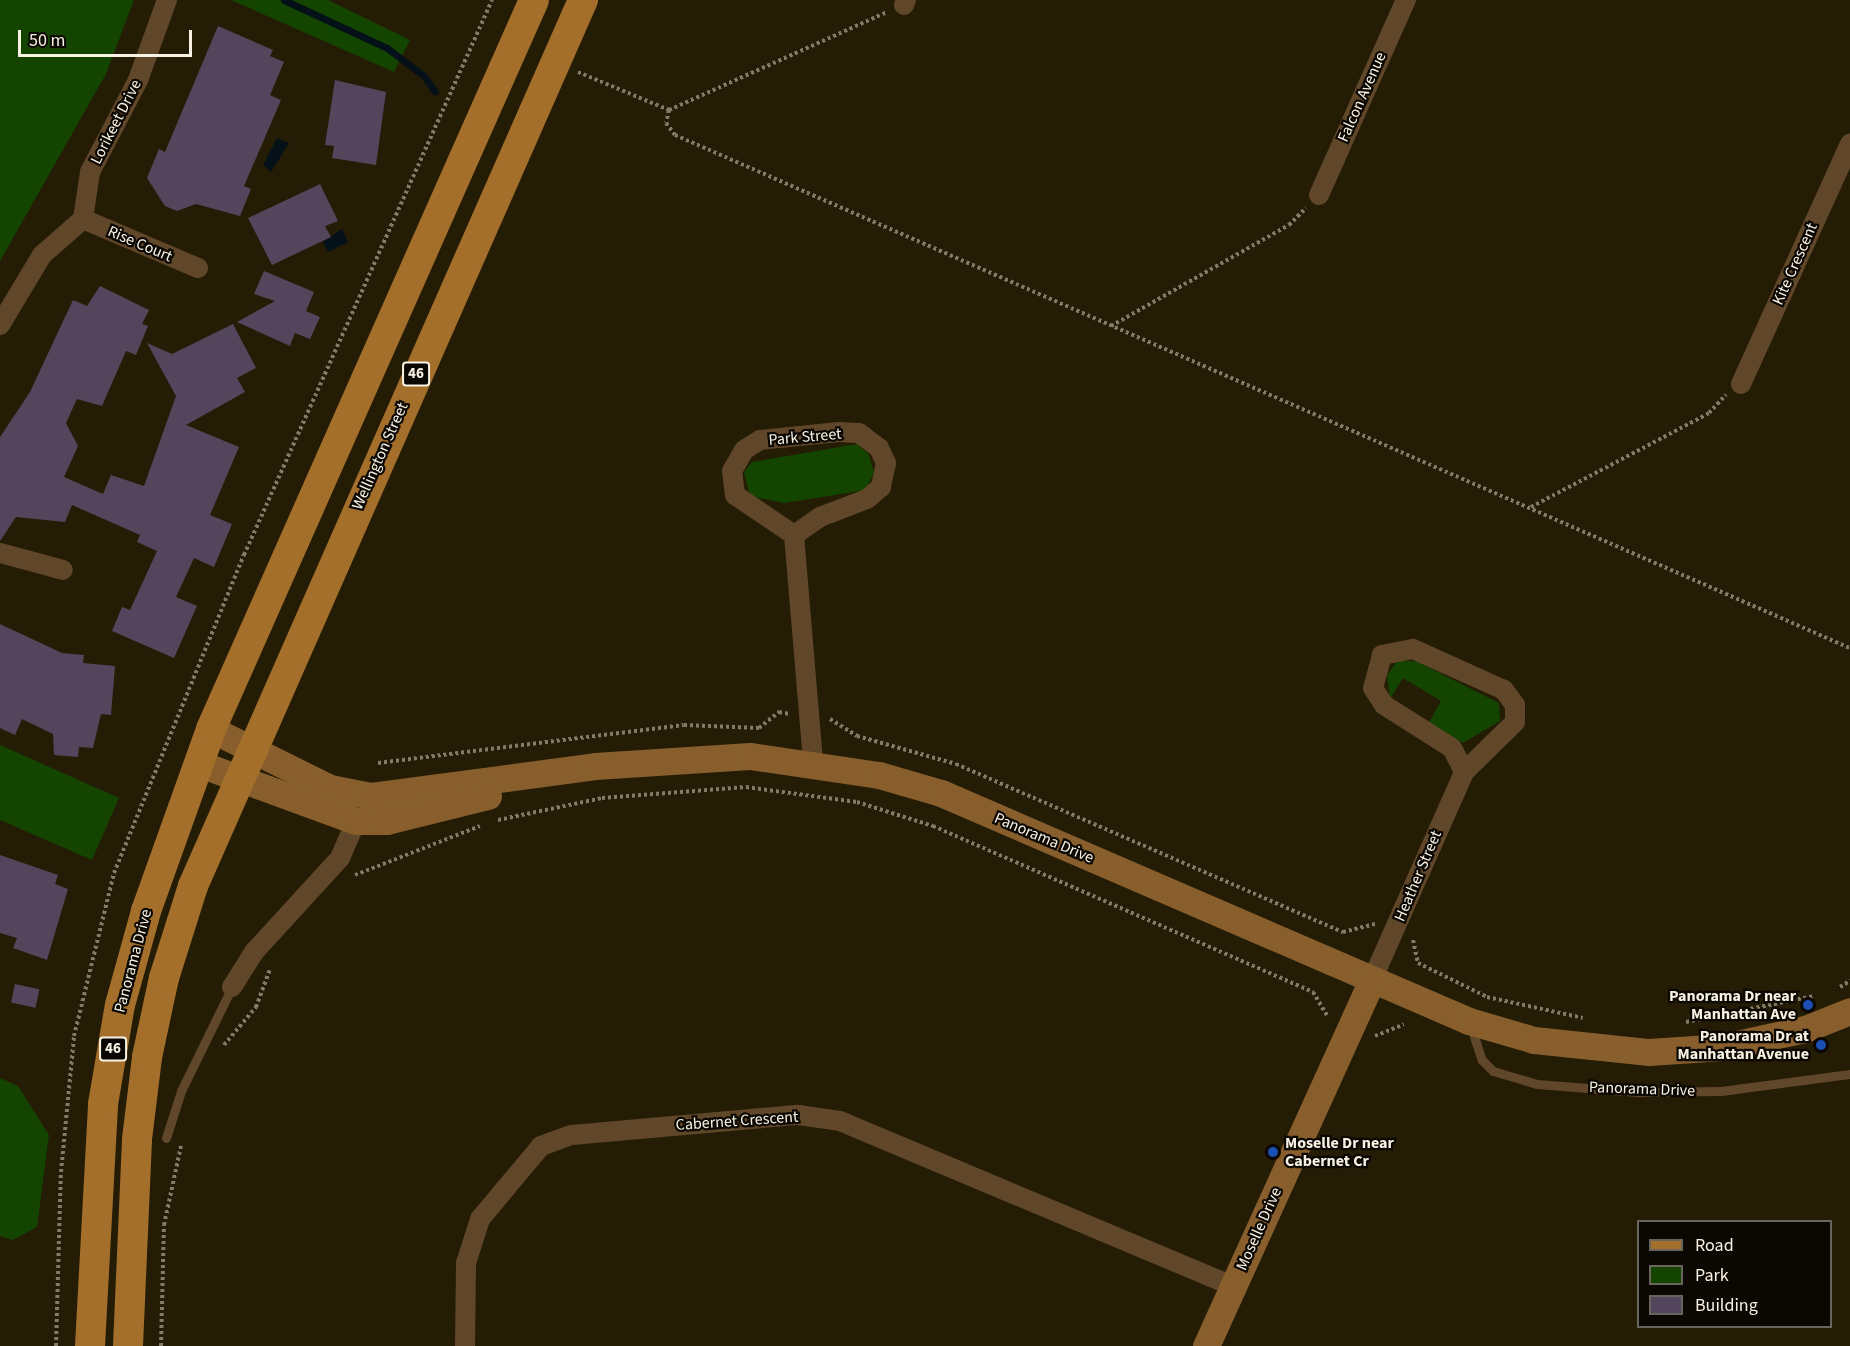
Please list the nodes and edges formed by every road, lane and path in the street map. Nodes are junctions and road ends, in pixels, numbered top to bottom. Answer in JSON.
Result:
{"nodes":[{"id":1,"x":167,"y":0,"type":"edge"},
{"id":2,"x":534,"y":0,"type":"edge"},
{"id":3,"x":584,"y":0,"type":"edge"},
{"id":4,"x":1406,"y":0,"type":"edge"},
{"id":5,"x":905,"y":2,"type":"edge"},
{"id":6,"x":555,"y":62,"type":"junction"},
{"id":7,"x":669,"y":110,"type":"junction"},
{"id":8,"x":1850,"y":144,"type":"edge"},
{"id":9,"x":1318,"y":195,"type":"joint"},
{"id":10,"x":83,"y":219,"type":"junction"},
{"id":11,"x":198,"y":268,"type":"dead end"},
{"id":12,"x":0,"y":325,"type":"edge"},
{"id":13,"x":1111,"y":326,"type":"junction"},
{"id":14,"x":1741,"y":384,"type":"joint"},
{"id":15,"x":1530,"y":508,"type":"junction"},
{"id":16,"x":794,"y":535,"type":"junction"},
{"id":17,"x":0,"y":553,"type":"edge"},
{"id":18,"x":63,"y":570,"type":"dead end"},
{"id":19,"x":1850,"y":648,"type":"edge"},
{"id":20,"x":212,"y":729,"type":"junction"},
{"id":21,"x":252,"y":750,"type":"junction"},
{"id":22,"x":813,"y":762,"type":"junction"},
{"id":23,"x":200,"y":764,"type":"junction"},
{"id":24,"x":595,"y":766,"type":"junction"},
{"id":25,"x":1464,"y":772,"type":"junction"},
{"id":26,"x":237,"y":782,"type":"junction"},
{"id":27,"x":356,"y":821,"type":"junction"},
{"id":28,"x":349,"y":882,"type":"dead end"},
{"id":29,"x":277,"y":961,"type":"dead end"},
{"id":30,"x":1372,"y":980,"type":"junction"},
{"id":31,"x":232,"y":987,"type":"joint"},
{"id":32,"x":1850,"y":1011,"type":"edge"},
{"id":33,"x":1327,"y":1015,"type":"dead end"},
{"id":34,"x":1469,"y":1021,"type":"junction"},
{"id":35,"x":220,"y":1051,"type":"dead end"},
{"id":36,"x":1850,"y":1074,"type":"edge"},
{"id":37,"x":183,"y":1136,"type":"dead end"},
{"id":38,"x":166,"y":1138,"type":"dead end"},
{"id":39,"x":1233,"y":1286,"type":"junction"},
{"id":40,"x":90,"y":1346,"type":"edge"},
{"id":41,"x":128,"y":1346,"type":"edge"},
{"id":42,"x":161,"y":1346,"type":"edge"},
{"id":43,"x":465,"y":1346,"type":"edge"},
{"id":44,"x":1206,"y":1346,"type":"edge"}],
"edges":[{"from":1,"to":10,"type":"street","name":"Lorikeet Drive"},
{"from":2,"to":20,"type":"main road","number":"46"},
{"from":3,"to":6,"type":"main road","name":"Wellington Street","number":"46"},
{"from":4,"to":9,"type":"street","name":"Falcon Avenue"},
{"from":5,"to":7,"type":"path"},
{"from":6,"to":7,"type":"path"},
{"from":6,"to":21,"type":"main road","name":"Wellington Street","number":"46"},
{"from":7,"to":13,"type":"path"},
{"from":8,"to":14,"type":"street","name":"Kite Crescent"},
{"from":9,"to":13,"type":"path"},
{"from":10,"to":11,"type":"street","name":"Rise Court"},
{"from":10,"to":12,"type":"street"},
{"from":13,"to":15,"type":"path"},
{"from":14,"to":15,"type":"path"},
{"from":15,"to":19,"type":"path"},
{"from":16,"to":16,"type":"street","name":"Park Street"},
{"from":16,"to":22,"type":"street"},
{"from":17,"to":18,"type":"street"},
{"from":20,"to":21,"type":"street","name":"Panorama Drive"},
{"from":20,"to":23,"type":"main road","name":"Panorama Drive","number":"46"},
{"from":21,"to":24,"type":"street","name":"Panorama Drive"},
{"from":21,"to":26,"type":"main road","name":"Panorama Drive","number":"46"},
{"from":22,"to":24,"type":"street","name":"Panorama Drive"},
{"from":22,"to":30,"type":"street","name":"Panorama Drive"},
{"from":23,"to":26,"type":"street","name":"Panorama Drive"},
{"from":23,"to":40,"type":"main road","name":"Panorama Drive","number":"46"},
{"from":24,"to":27,"type":"street","name":"Panorama Drive"},
{"from":25,"to":25,"type":"street","name":"Heather Street"},
{"from":25,"to":30,"type":"street","name":"Heather Street"},
{"from":26,"to":27,"type":"street","name":"Panorama Drive"},
{"from":26,"to":41,"type":"main road","name":"Panorama Drive","number":"46"},
{"from":27,"to":31,"type":"street"},
{"from":28,"to":33,"type":"path"},
{"from":29,"to":35,"type":"path"},
{"from":30,"to":34,"type":"street","name":"Panorama Drive"},
{"from":30,"to":39,"type":"street","name":"Moselle Drive"},
{"from":31,"to":38,"type":"lane"},
{"from":32,"to":34,"type":"street","name":"Panorama Drive"},
{"from":34,"to":36,"type":"lane","name":"Panorama Drive"},
{"from":37,"to":42,"type":"path"},
{"from":39,"to":43,"type":"street","name":"Cabernet Crescent"},
{"from":39,"to":44,"type":"street","name":"Moselle Drive"}]}
